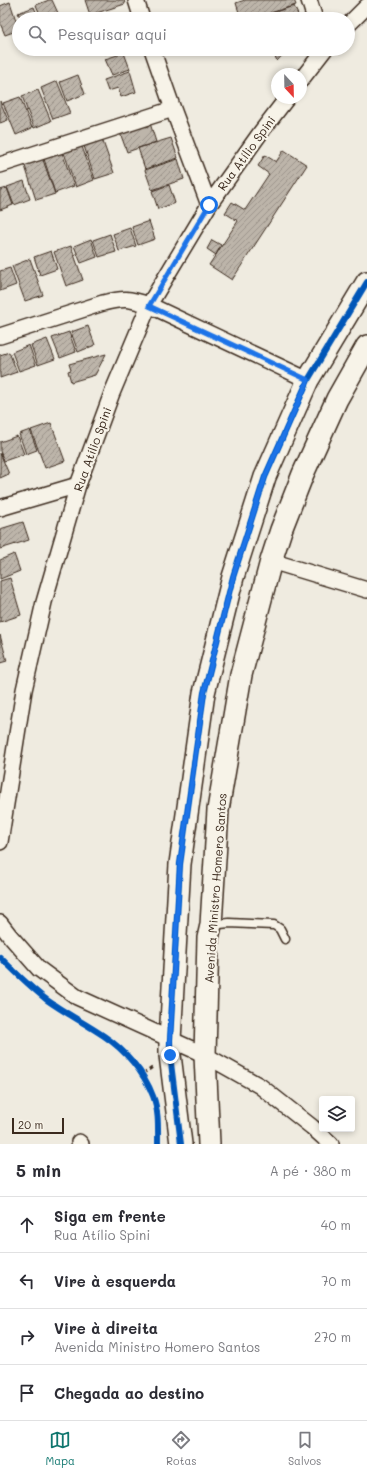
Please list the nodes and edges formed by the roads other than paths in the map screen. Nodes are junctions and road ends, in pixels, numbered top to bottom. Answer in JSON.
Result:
{"nodes":[{"id":1,"x":136,"y":0,"type":"edge"},
{"id":2,"x":309,"y":0,"type":"edge"},
{"id":3,"x":367,"y":6,"type":"edge"},
{"id":4,"x":140,"y":12,"type":"edge"},
{"id":5,"x":313,"y":12,"type":"edge"},
{"id":6,"x":355,"y":18,"type":"edge"},
{"id":7,"x":154,"y":56,"type":"edge"},
{"id":8,"x":320,"y":56,"type":"edge"},
{"id":9,"x":307,"y":72,"type":"edge"},
{"id":10,"x":282,"y":104,"type":"edge"},
{"id":11,"x":173,"y":109,"type":"junction"},
{"id":12,"x":0,"y":165,"type":"edge"},
{"id":13,"x":209,"y":205,"type":"junction"},
{"id":14,"x":367,"y":282,"type":"edge"},
{"id":15,"x":149,"y":306,"type":"junction"},
{"id":16,"x":0,"y":336,"type":"edge"},
{"id":17,"x":367,"y":346,"type":"edge"},
{"id":18,"x":308,"y":380,"type":"junction"},
{"id":19,"x":78,"y":485,"type":"junction"},
{"id":20,"x":0,"y":508,"type":"edge"},
{"id":21,"x":271,"y":561,"type":"junction"},
{"id":22,"x":367,"y":590,"type":"edge"},
{"id":23,"x":0,"y":842,"type":"edge"},
{"id":24,"x":0,"y":923,"type":"edge"},
{"id":25,"x":211,"y":925,"type":"junction"},
{"id":26,"x":285,"y":940,"type":"dead end"},
{"id":27,"x":170,"y":1040,"type":"junction"},
{"id":28,"x":205,"y":1055,"type":"junction"},
{"id":29,"x":181,"y":1144,"type":"edge"},
{"id":30,"x":209,"y":1144,"type":"edge"},
{"id":31,"x":331,"y":1144,"type":"edge"}],
"edges":[{"from":1,"to":4,"type":"street"},
{"from":2,"to":5,"type":"street"},
{"from":3,"to":6,"type":"street"},
{"from":7,"to":11,"type":"street"},
{"from":8,"to":9,"type":"street"},
{"from":10,"to":13,"type":"street","name":"Rua Atílio Spini"},
{"from":11,"to":12,"type":"street"},
{"from":11,"to":13,"type":"street"},
{"from":13,"to":15,"type":"street","name":"Rua Atílio Spini"},
{"from":14,"to":18,"type":"street"},
{"from":15,"to":16,"type":"street"},
{"from":15,"to":18,"type":"street"},
{"from":15,"to":19,"type":"street","name":"Rua Atílio Spini"},
{"from":17,"to":21,"type":"street","name":"Avenida Ministro Homero Santos"},
{"from":18,"to":27,"type":"street"},
{"from":19,"to":20,"type":"street"},
{"from":19,"to":23,"type":"street","name":"Rua Atílio Spini"},
{"from":21,"to":22,"type":"street"},
{"from":21,"to":25,"type":"street","name":"Avenida Ministro Homero Santos"},
{"from":24,"to":27,"type":"street"},
{"from":25,"to":26,"type":"lane"},
{"from":25,"to":28,"type":"street","name":"Avenida Ministro Homero Santos"},
{"from":27,"to":28,"type":"street"},
{"from":27,"to":29,"type":"street"},
{"from":28,"to":30,"type":"street","name":"Avenida Ministro Homero Santos"},
{"from":28,"to":31,"type":"street"}]}
